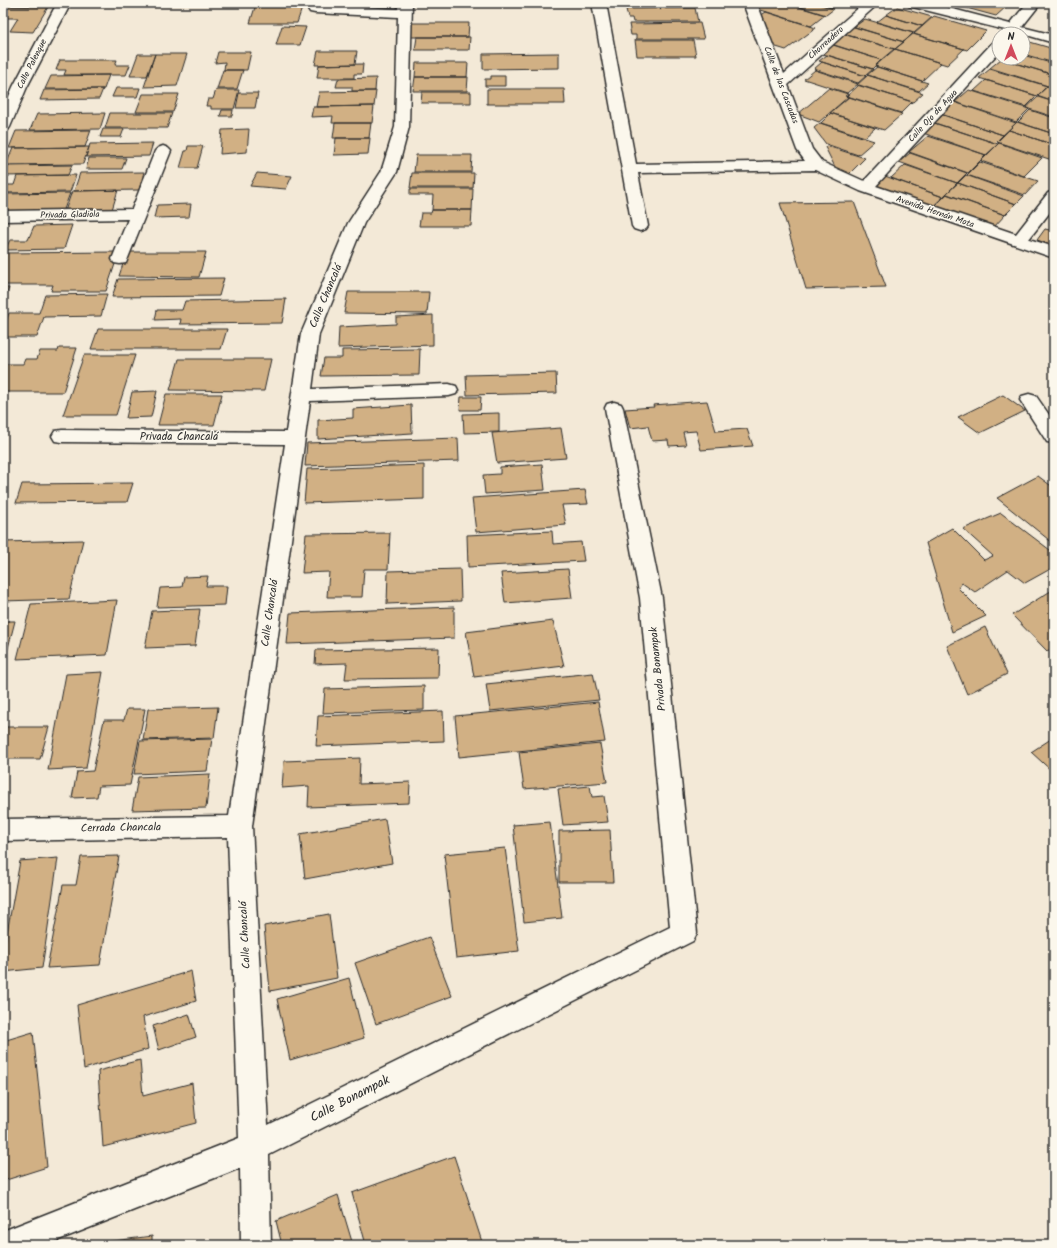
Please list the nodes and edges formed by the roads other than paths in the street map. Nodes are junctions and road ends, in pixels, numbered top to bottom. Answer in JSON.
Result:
{"nodes":[{"id":1,"x":64,"y":3,"type":"edge"},
{"id":2,"x":316,"y":3,"type":"edge"},
{"id":3,"x":599,"y":3,"type":"edge"},
{"id":4,"x":750,"y":3,"type":"edge"},
{"id":5,"x":872,"y":3,"type":"edge"},
{"id":6,"x":914,"y":3,"type":"edge"},
{"id":7,"x":1034,"y":3,"type":"edge"},
{"id":8,"x":404,"y":8,"type":"edge"},
{"id":9,"x":994,"y":26,"type":"edge"},
{"id":10,"x":1015,"y":26,"type":"edge"},
{"id":11,"x":1031,"y":35,"type":"edge"},
{"id":12,"x":1054,"y":39,"type":"edge"},
{"id":13,"x":991,"y":53,"type":"edge"},
{"id":14,"x":781,"y":84,"type":"junction"},
{"id":15,"x":3,"y":127,"type":"edge"},
{"id":16,"x":163,"y":151,"type":"dead end"},
{"id":17,"x":817,"y":165,"type":"junction"},
{"id":18,"x":630,"y":169,"type":"junction"},
{"id":19,"x":866,"y":188,"type":"junction"},
{"id":20,"x":1054,"y":196,"type":"edge"},
{"id":21,"x":138,"y":214,"type":"junction"},
{"id":22,"x":3,"y":216,"type":"edge"},
{"id":23,"x":640,"y":226,"type":"dead end"},
{"id":24,"x":1019,"y":241,"type":"junction"},
{"id":25,"x":1054,"y":253,"type":"edge"},
{"id":26,"x":120,"y":259,"type":"dead end"},
{"id":27,"x":449,"y":390,"type":"dead end"},
{"id":28,"x":301,"y":395,"type":"junction"},
{"id":29,"x":1029,"y":400,"type":"dead end"},
{"id":30,"x":614,"y":408,"type":"dead end"},
{"id":31,"x":62,"y":436,"type":"dead end"},
{"id":32,"x":1054,"y":437,"type":"edge"},
{"id":33,"x":295,"y":438,"type":"junction"},
{"id":34,"x":240,"y":826,"type":"junction"},
{"id":35,"x":3,"y":830,"type":"edge"},
{"id":36,"x":684,"y":933,"type":"joint"},
{"id":37,"x":254,"y":1147,"type":"junction"},
{"id":38,"x":7,"y":1245,"type":"edge"},
{"id":39,"x":256,"y":1245,"type":"edge"}],
"edges":[{"from":1,"to":15,"type":"street","name":"Calle Palenque"},
{"from":2,"to":8,"type":"street"},
{"from":3,"to":18,"type":"street"},
{"from":4,"to":14,"type":"street","name":"Calle de las Cascadas"},
{"from":5,"to":14,"type":"street","name":"Chorreadero"},
{"from":6,"to":9,"type":"street"},
{"from":7,"to":10,"type":"street"},
{"from":8,"to":28,"type":"street","name":"Calle Chancalá"},
{"from":11,"to":12,"type":"street"},
{"from":13,"to":19,"type":"street","name":"Calle Ojo de Agua"},
{"from":14,"to":17,"type":"street","name":"Calle de las Cascadas"},
{"from":16,"to":21,"type":"street"},
{"from":17,"to":18,"type":"street"},
{"from":17,"to":19,"type":"street","name":"Avenida Hernán Mota"},
{"from":18,"to":23,"type":"street"},
{"from":19,"to":24,"type":"street","name":"Avenida Hernán Mota"},
{"from":20,"to":24,"type":"street"},
{"from":21,"to":22,"type":"street","name":"Privada Gladiola"},
{"from":21,"to":26,"type":"street"},
{"from":24,"to":25,"type":"street","name":"Avenida Hernán Mota"},
{"from":27,"to":28,"type":"street"},
{"from":28,"to":33,"type":"street","name":"Calle Chancalá"},
{"from":29,"to":32,"type":"street"},
{"from":30,"to":36,"type":"street","name":"Privada Bonampak"},
{"from":31,"to":33,"type":"street","name":"Privada Chancalá"},
{"from":33,"to":34,"type":"street","name":"Calle Chancalá"},
{"from":34,"to":35,"type":"street","name":"Cerrada Chancala"},
{"from":34,"to":37,"type":"street","name":"Calle Chancalá"},
{"from":36,"to":37,"type":"street","name":"Calle Bonampak"},
{"from":37,"to":38,"type":"street","name":"Calle Bonampak"},
{"from":37,"to":39,"type":"street","name":"Calle Chancalá"}]}
